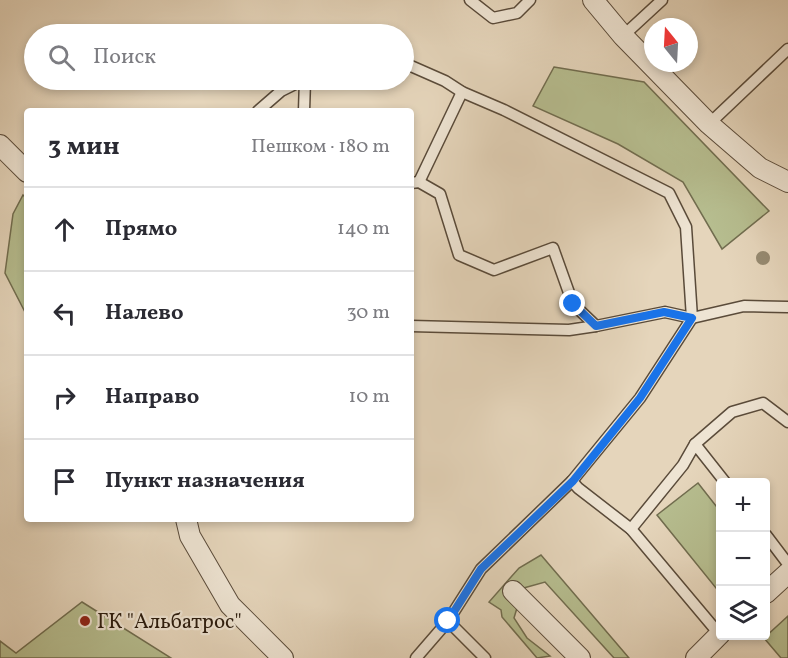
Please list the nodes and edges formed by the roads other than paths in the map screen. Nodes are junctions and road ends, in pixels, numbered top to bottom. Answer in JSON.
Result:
{"nodes":[{"id":1,"x":470,"y":0,"type":"edge"},
{"id":2,"x":530,"y":0,"type":"edge"},
{"id":3,"x":593,"y":0,"type":"edge"},
{"id":4,"x":662,"y":0,"type":"edge"},
{"id":5,"x":623,"y":36,"type":"junction"},
{"id":6,"x":788,"y":49,"type":"edge"},
{"id":7,"x":414,"y":67,"type":"edge"},
{"id":8,"x":283,"y":90,"type":"edge"},
{"id":9,"x":304,"y":90,"type":"edge"},
{"id":10,"x":462,"y":92,"type":"junction"},
{"id":11,"x":261,"y":108,"type":"edge"},
{"id":12,"x":304,"y":108,"type":"edge"},
{"id":13,"x":709,"y":124,"type":"junction"},
{"id":14,"x":0,"y":145,"type":"edge"},
{"id":15,"x":24,"y":169,"type":"edge"},
{"id":16,"x":415,"y":182,"type":"edge"},
{"id":17,"x":788,"y":182,"type":"edge"},
{"id":18,"x":788,"y":306,"type":"edge"},
{"id":19,"x":692,"y":318,"type":"junction"},
{"id":20,"x":414,"y":326,"type":"edge"},
{"id":21,"x":596,"y":326,"type":"junction"},
{"id":22,"x":788,"y":422,"type":"edge"},
{"id":23,"x":695,"y":444,"type":"junction"},
{"id":24,"x":721,"y":478,"type":"edge"},
{"id":25,"x":573,"y":481,"type":"junction"},
{"id":26,"x":187,"y":522,"type":"edge"},
{"id":27,"x":631,"y":528,"type":"junction"},
{"id":28,"x":770,"y":541,"type":"edge"},
{"id":29,"x":788,"y":564,"type":"edge"},
{"id":30,"x":788,"y":573,"type":"edge"},
{"id":31,"x":770,"y":589,"type":"edge"},
{"id":32,"x":513,"y":591,"type":"dead end"},
{"id":33,"x":448,"y":621,"type":"junction"},
{"id":34,"x":716,"y":630,"type":"edge"},
{"id":35,"x":716,"y":639,"type":"edge"},
{"id":36,"x":283,"y":658,"type":"edge"},
{"id":37,"x":416,"y":658,"type":"edge"},
{"id":38,"x":485,"y":658,"type":"edge"},
{"id":39,"x":580,"y":658,"type":"edge"},
{"id":40,"x":696,"y":658,"type":"edge"}],
"edges":[{"from":1,"to":2,"type":"lane"},
{"from":3,"to":5,"type":"street"},
{"from":4,"to":5,"type":"lane"},
{"from":5,"to":13,"type":"street"},
{"from":6,"to":13,"type":"lane"},
{"from":7,"to":10,"type":"lane"},
{"from":8,"to":11,"type":"lane"},
{"from":9,"to":12,"type":"lane"},
{"from":10,"to":16,"type":"lane"},
{"from":10,"to":19,"type":"lane"},
{"from":13,"to":17,"type":"street"},
{"from":14,"to":15,"type":"street"},
{"from":16,"to":21,"type":"lane"},
{"from":18,"to":19,"type":"lane"},
{"from":19,"to":21,"type":"lane"},
{"from":19,"to":25,"type":"lane"},
{"from":20,"to":21,"type":"lane"},
{"from":22,"to":23,"type":"lane"},
{"from":23,"to":24,"type":"lane"},
{"from":23,"to":27,"type":"lane"},
{"from":25,"to":27,"type":"lane"},
{"from":25,"to":33,"type":"lane"},
{"from":26,"to":36,"type":"street"},
{"from":27,"to":34,"type":"lane"},
{"from":28,"to":29,"type":"lane"},
{"from":30,"to":31,"type":"street"},
{"from":32,"to":39,"type":"street"},
{"from":33,"to":37,"type":"lane"},
{"from":33,"to":38,"type":"lane"},
{"from":35,"to":40,"type":"street"}]}
